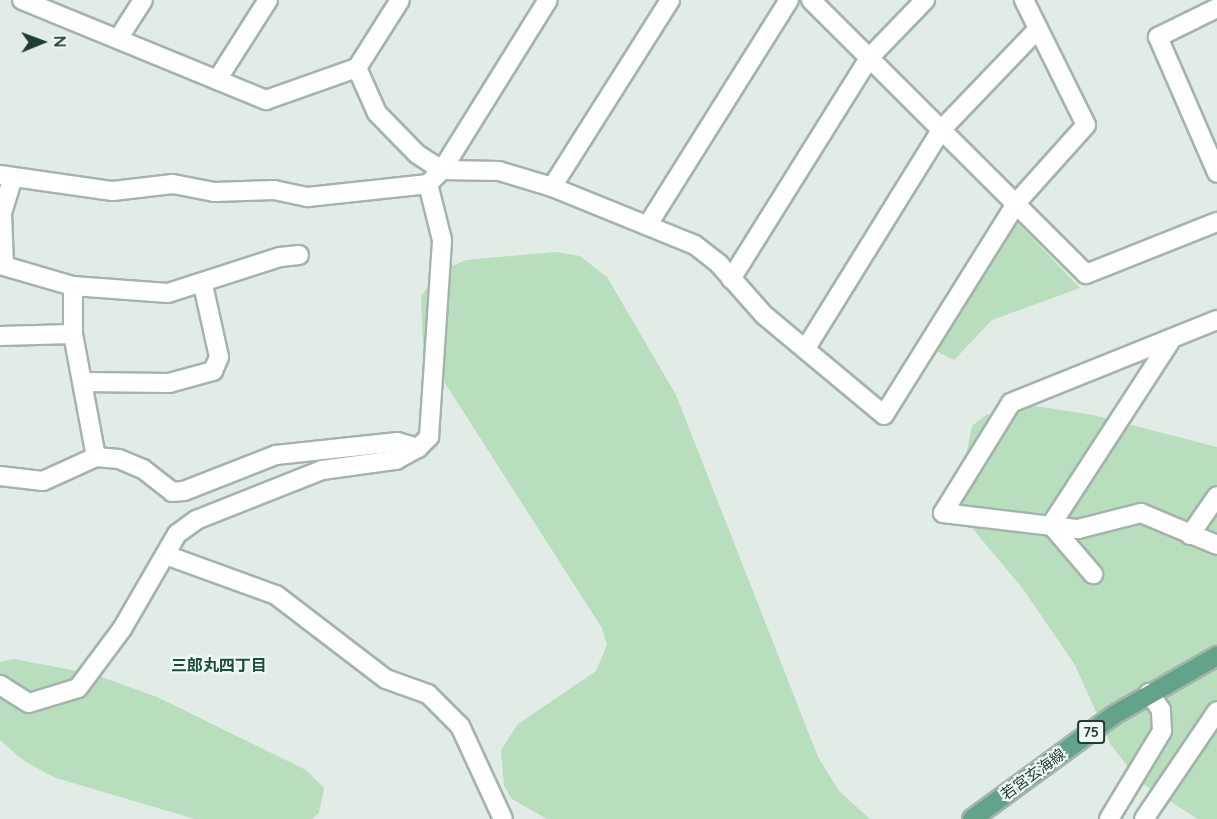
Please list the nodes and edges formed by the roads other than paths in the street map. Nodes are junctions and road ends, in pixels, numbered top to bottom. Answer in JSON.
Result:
{"nodes":[{"id":1,"x":22,"y":0,"type":"edge"},
{"id":2,"x":143,"y":0,"type":"edge"},
{"id":3,"x":268,"y":0,"type":"edge"},
{"id":4,"x":400,"y":0,"type":"edge"},
{"id":5,"x":548,"y":0,"type":"edge"},
{"id":6,"x":670,"y":0,"type":"edge"},
{"id":7,"x":789,"y":0,"type":"edge"},
{"id":8,"x":812,"y":0,"type":"edge"},
{"id":9,"x":925,"y":0,"type":"edge"},
{"id":10,"x":1024,"y":0,"type":"edge"},
{"id":11,"x":1217,"y":8,"type":"edge"},
{"id":12,"x":1037,"y":30,"type":"junction"},
{"id":13,"x":118,"y":39,"type":"junction"},
{"id":14,"x":869,"y":58,"type":"junction"},
{"id":15,"x":357,"y":68,"type":"junction"},
{"id":16,"x":217,"y":80,"type":"junction"},
{"id":17,"x":942,"y":129,"type":"junction"},
{"id":18,"x":442,"y":170,"type":"junction"},
{"id":19,"x":1217,"y":173,"type":"edge"},
{"id":20,"x":6,"y":176,"type":"edge"},
{"id":21,"x":428,"y":184,"type":"junction"},
{"id":22,"x":552,"y":188,"type":"junction"},
{"id":23,"x":1017,"y":202,"type":"junction"},
{"id":24,"x":1217,"y":222,"type":"edge"},
{"id":25,"x":649,"y":223,"type":"junction"},
{"id":26,"x":299,"y":255,"type":"dead end"},
{"id":27,"x":731,"y":279,"type":"junction"},
{"id":28,"x":203,"y":285,"type":"junction"},
{"id":29,"x":73,"y":286,"type":"junction"},
{"id":30,"x":1217,"y":320,"type":"edge"},
{"id":31,"x":74,"y":334,"type":"junction"},
{"id":32,"x":0,"y":336,"type":"edge"},
{"id":33,"x":1172,"y":340,"type":"junction"},
{"id":34,"x":806,"y":348,"type":"junction"},
{"id":35,"x":83,"y":382,"type":"junction"},
{"id":36,"x":418,"y":448,"type":"junction"},
{"id":37,"x":96,"y":457,"type":"junction"},
{"id":38,"x":0,"y":476,"type":"edge"},
{"id":39,"x":1217,"y":496,"type":"edge"},
{"id":40,"x":1051,"y":525,"type":"junction"},
{"id":41,"x":1190,"y":535,"type":"junction"},
{"id":42,"x":1217,"y":545,"type":"edge"},
{"id":43,"x":166,"y":555,"type":"junction"},
{"id":44,"x":1093,"y":574,"type":"dead end"},
{"id":45,"x":1217,"y":656,"type":"edge"},
{"id":46,"x":0,"y":685,"type":"edge"},
{"id":47,"x":1149,"y":693,"type":"junction"},
{"id":48,"x":1217,"y":711,"type":"edge"},
{"id":49,"x":503,"y":819,"type":"edge"},
{"id":50,"x":972,"y":819,"type":"edge"},
{"id":51,"x":1109,"y":819,"type":"edge"},
{"id":52,"x":1144,"y":819,"type":"edge"}],
"edges":[{"from":1,"to":13,"type":"street"},
{"from":2,"to":13,"type":"street"},
{"from":3,"to":16,"type":"street"},
{"from":4,"to":15,"type":"street"},
{"from":5,"to":18,"type":"street"},
{"from":6,"to":22,"type":"street"},
{"from":7,"to":25,"type":"street"},
{"from":8,"to":14,"type":"street"},
{"from":9,"to":14,"type":"street"},
{"from":10,"to":12,"type":"street"},
{"from":11,"to":19,"type":"street"},
{"from":12,"to":17,"type":"street"},
{"from":12,"to":23,"type":"street"},
{"from":13,"to":16,"type":"street"},
{"from":14,"to":17,"type":"street"},
{"from":14,"to":27,"type":"street"},
{"from":15,"to":16,"type":"street"},
{"from":15,"to":18,"type":"street"},
{"from":17,"to":23,"type":"street"},
{"from":17,"to":34,"type":"street"},
{"from":18,"to":21,"type":"street"},
{"from":18,"to":22,"type":"street"},
{"from":20,"to":21,"type":"street"},
{"from":20,"to":29,"type":"street"},
{"from":21,"to":36,"type":"street"},
{"from":22,"to":25,"type":"street"},
{"from":23,"to":24,"type":"street"},
{"from":23,"to":34,"type":"street"},
{"from":25,"to":27,"type":"street"},
{"from":26,"to":28,"type":"street"},
{"from":27,"to":34,"type":"street"},
{"from":28,"to":29,"type":"street"},
{"from":28,"to":35,"type":"street"},
{"from":29,"to":31,"type":"street"},
{"from":30,"to":33,"type":"street"},
{"from":31,"to":32,"type":"street"},
{"from":31,"to":35,"type":"street"},
{"from":33,"to":40,"type":"street"},
{"from":33,"to":40,"type":"street"},
{"from":35,"to":37,"type":"street"},
{"from":36,"to":37,"type":"street"},
{"from":36,"to":43,"type":"street"},
{"from":37,"to":38,"type":"street"},
{"from":39,"to":41,"type":"street"},
{"from":40,"to":41,"type":"street"},
{"from":40,"to":44,"type":"street"},
{"from":41,"to":42,"type":"street"},
{"from":43,"to":46,"type":"street"},
{"from":43,"to":49,"type":"street"},
{"from":45,"to":47,"type":"main road","name":"若宮玄海線","number":"75"},
{"from":47,"to":50,"type":"main road","name":"若宮玄海線","number":"75"},
{"from":47,"to":51,"type":"street"},
{"from":48,"to":52,"type":"street"}]}
